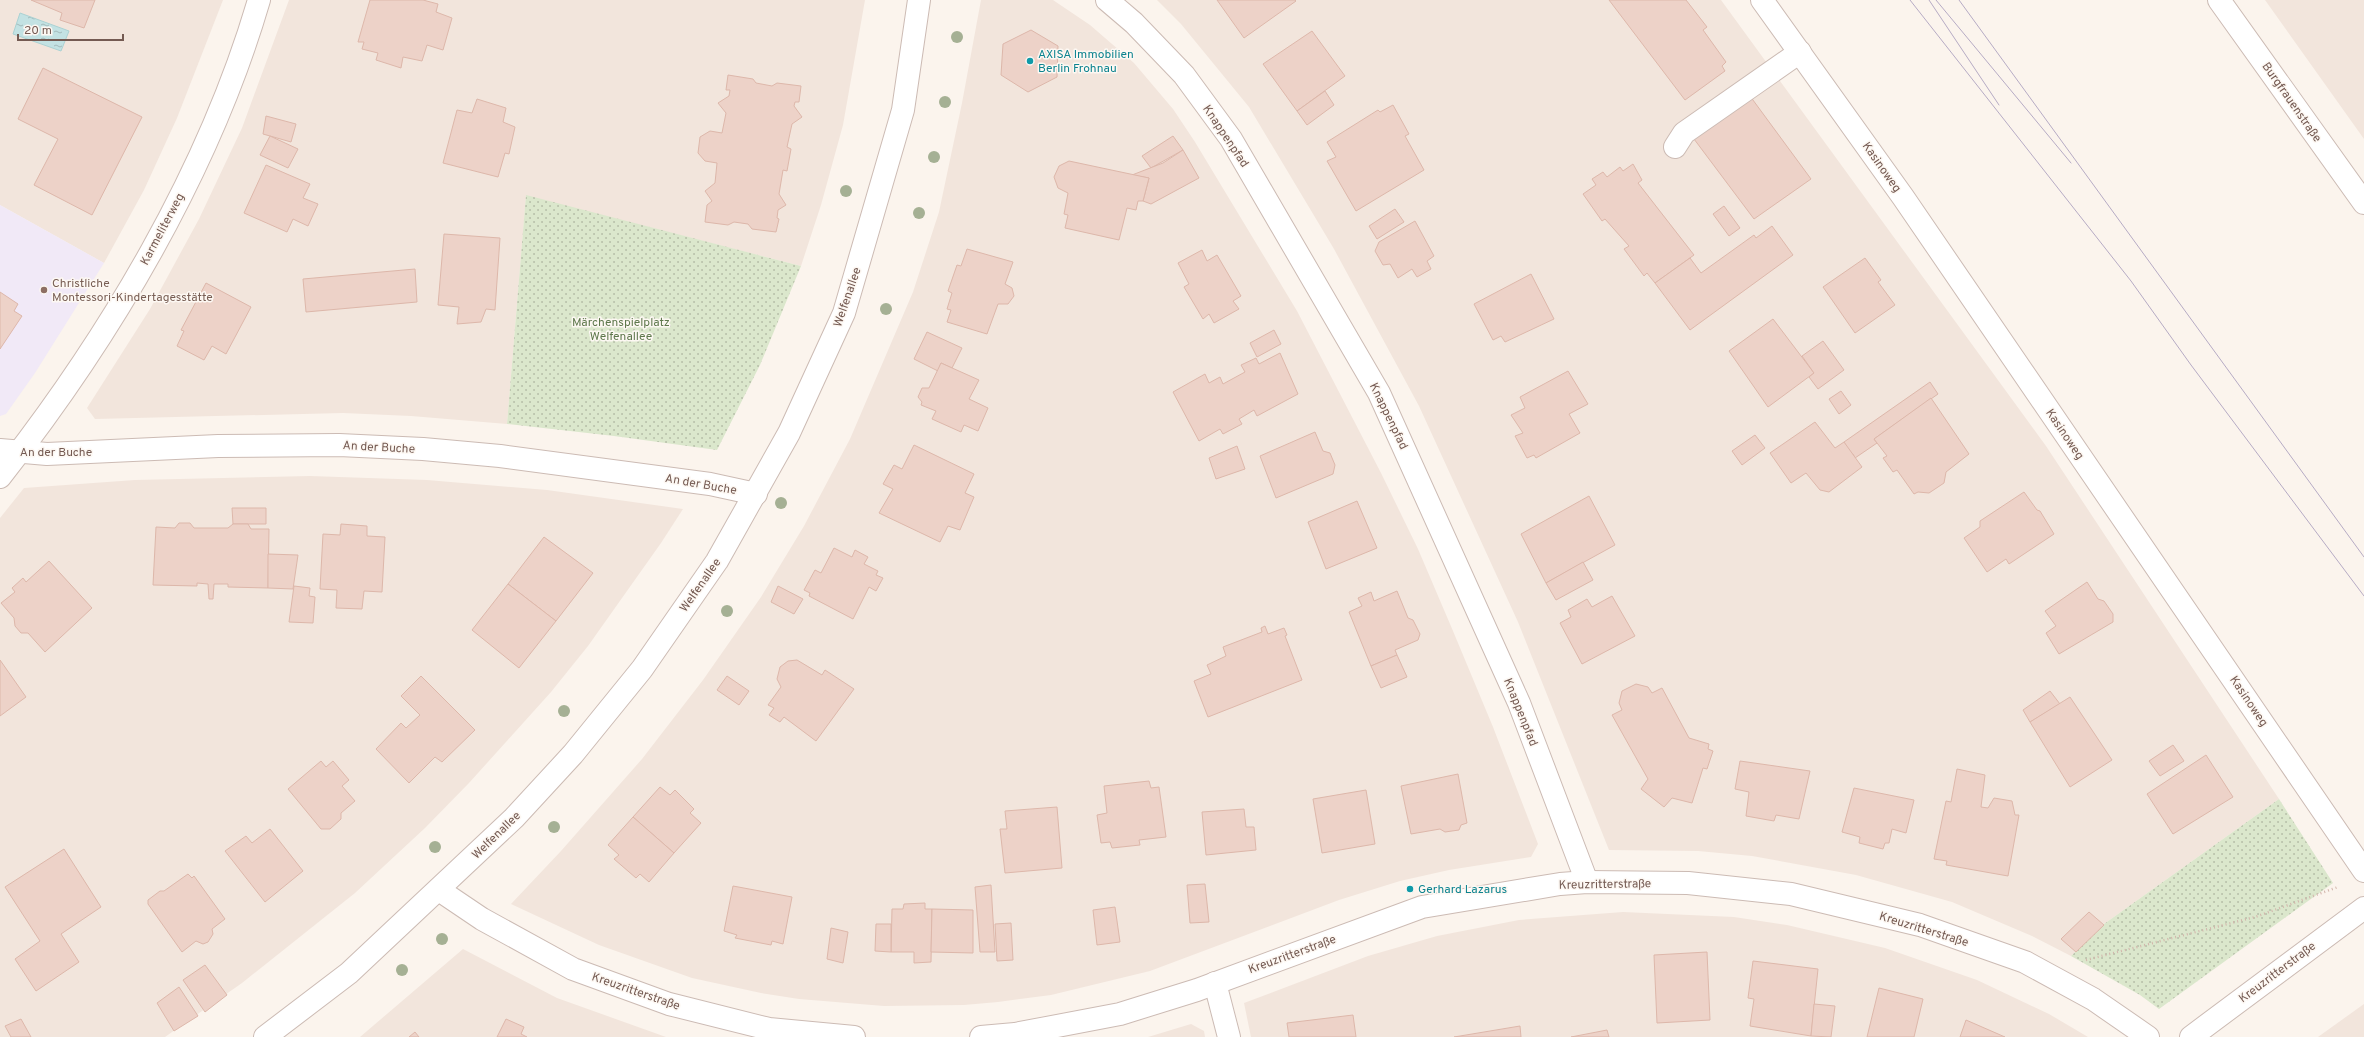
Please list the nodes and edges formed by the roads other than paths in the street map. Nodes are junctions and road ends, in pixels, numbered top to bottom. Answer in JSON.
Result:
{"nodes":[{"id":1,"x":259,"y":0,"type":"edge"},
{"id":2,"x":919,"y":0,"type":"edge"},
{"id":3,"x":1107,"y":0,"type":"edge"},
{"id":4,"x":1762,"y":0,"type":"edge"},
{"id":5,"x":2219,"y":0,"type":"edge"},
{"id":6,"x":1800,"y":52,"type":"junction"},
{"id":7,"x":1675,"y":147,"type":"dead end"},
{"id":8,"x":2364,"y":203,"type":"edge"},
{"id":9,"x":9,"y":452,"type":"edge"},
{"id":10,"x":0,"y":477,"type":"edge"},
{"id":11,"x":756,"y":494,"type":"junction"},
{"id":12,"x":2364,"y":871,"type":"edge"},
{"id":13,"x":1587,"y":882,"type":"junction"},
{"id":14,"x":439,"y":890,"type":"junction"},
{"id":15,"x":2364,"y":908,"type":"edge"},
{"id":16,"x":1215,"y":983,"type":"junction"},
{"id":17,"x":265,"y":1037,"type":"edge"},
{"id":18,"x":854,"y":1037,"type":"edge"},
{"id":19,"x":981,"y":1037,"type":"edge"},
{"id":20,"x":1229,"y":1037,"type":"edge"},
{"id":21,"x":2148,"y":1037,"type":"edge"},
{"id":22,"x":2191,"y":1037,"type":"edge"}],
"edges":[{"from":1,"to":9,"type":"street","name":"Karmeliterweg"},
{"from":2,"to":11,"type":"street","name":"Welfenallee"},
{"from":3,"to":13,"type":"street","name":"Knappenpfad"},
{"from":4,"to":6,"type":"street","name":"Kasinoweg"},
{"from":5,"to":8,"type":"street","name":"Burgfrauenstraße"},
{"from":6,"to":7,"type":"street"},
{"from":6,"to":12,"type":"street","name":"Kasinoweg"},
{"from":9,"to":10,"type":"street","name":"Karmeliterweg"},
{"from":9,"to":11,"type":"street","name":"An der Buche"},
{"from":11,"to":14,"type":"street","name":"Welfenallee"},
{"from":13,"to":16,"type":"street","name":"Kreuzritterstraße"},
{"from":13,"to":21,"type":"street","name":"Kreuzritterstraße"},
{"from":14,"to":17,"type":"street","name":"Welfenallee"},
{"from":14,"to":18,"type":"street","name":"Kreuzritterstraße"},
{"from":15,"to":22,"type":"street","name":"Kreuzritterstraße"},
{"from":16,"to":19,"type":"street","name":"Kreuzritterstraße"},
{"from":16,"to":20,"type":"street"}]}
